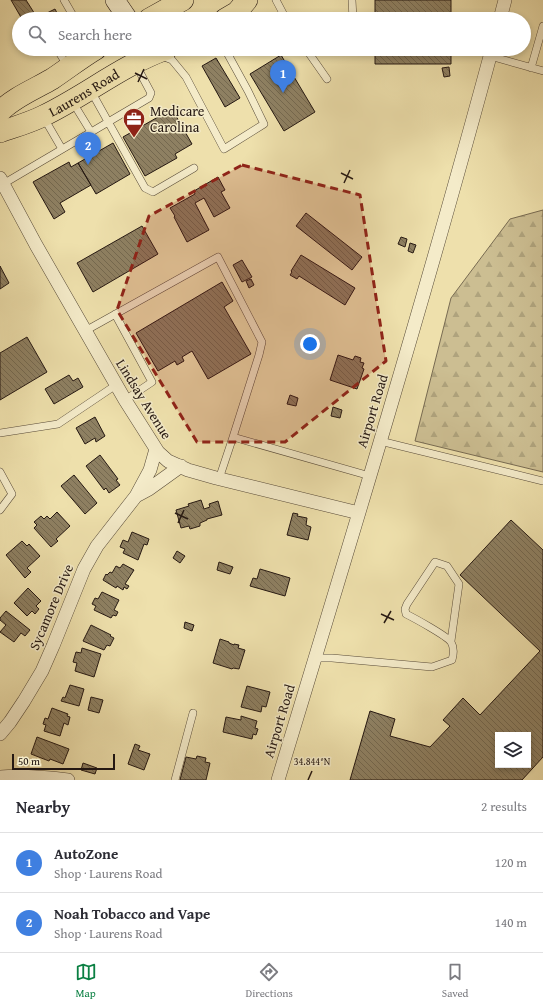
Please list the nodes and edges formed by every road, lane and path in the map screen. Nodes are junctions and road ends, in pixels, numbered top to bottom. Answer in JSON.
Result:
{"nodes":[{"id":1,"x":64,"y":0,"type":"edge"},
{"id":2,"x":115,"y":0,"type":"edge"},
{"id":3,"x":183,"y":0,"type":"edge"},
{"id":4,"x":247,"y":0,"type":"edge"},
{"id":5,"x":276,"y":0,"type":"edge"},
{"id":6,"x":352,"y":0,"type":"edge"},
{"id":7,"x":505,"y":0,"type":"edge"},
{"id":8,"x":71,"y":12,"type":"edge"},
{"id":9,"x":123,"y":12,"type":"edge"},
{"id":10,"x":161,"y":12,"type":"edge"},
{"id":11,"x":237,"y":12,"type":"edge"},
{"id":12,"x":282,"y":12,"type":"edge"},
{"id":13,"x":353,"y":12,"type":"edge"},
{"id":14,"x":502,"y":12,"type":"edge"},
{"id":15,"x":543,"y":26,"type":"edge"},
{"id":16,"x":61,"y":56,"type":"edge"},
{"id":17,"x":85,"y":56,"type":"edge"},
{"id":18,"x":146,"y":56,"type":"edge"},
{"id":19,"x":166,"y":56,"type":"edge"},
{"id":20,"x":229,"y":56,"type":"edge"},
{"id":21,"x":311,"y":56,"type":"edge"},
{"id":22,"x":490,"y":56,"type":"edge"},
{"id":23,"x":499,"y":56,"type":"edge"},
{"id":24,"x":134,"y":63,"type":"junction"},
{"id":25,"x":68,"y":67,"type":"junction"},
{"id":26,"x":531,"y":68,"type":"junction"},
{"id":27,"x":543,"y":71,"type":"edge"},
{"id":28,"x":327,"y":79,"type":"dead end"},
{"id":29,"x":90,"y":90,"type":"junction"},
{"id":30,"x":72,"y":100,"type":"junction"},
{"id":31,"x":0,"y":112,"type":"edge"},
{"id":32,"x":43,"y":117,"type":"junction"},
{"id":33,"x":108,"y":121,"type":"junction"},
{"id":34,"x":0,"y":132,"type":"edge"},
{"id":35,"x":91,"y":132,"type":"junction"},
{"id":36,"x":62,"y":149,"type":"junction"},
{"id":37,"x":194,"y":168,"type":"dead end"},
{"id":38,"x":2,"y":181,"type":"edge"},
{"id":39,"x":115,"y":314,"type":"junction"},
{"id":40,"x":85,"y":331,"type":"junction"},
{"id":41,"x":116,"y":385,"type":"junction"},
{"id":42,"x":125,"y":400,"type":"junction"},
{"id":43,"x":0,"y":433,"type":"edge"},
{"id":44,"x":233,"y":437,"type":"junction"},
{"id":45,"x":380,"y":441,"type":"junction"},
{"id":46,"x":156,"y":449,"type":"junction"},
{"id":47,"x":181,"y":466,"type":"junction"},
{"id":48,"x":0,"y":472,"type":"edge"},
{"id":49,"x":370,"y":476,"type":"junction"},
{"id":50,"x":219,"y":479,"type":"junction"},
{"id":51,"x":543,"y":481,"type":"edge"},
{"id":52,"x":136,"y":496,"type":"junction"},
{"id":53,"x":0,"y":510,"type":"edge"},
{"id":54,"x":359,"y":513,"type":"junction"},
{"id":55,"x":451,"y":641,"type":"junction"},
{"id":56,"x":315,"y":658,"type":"junction"},
{"id":57,"x":193,"y":713,"type":"dead end"},
{"id":58,"x":0,"y":734,"type":"edge"},
{"id":59,"x":0,"y":777,"type":"edge"},
{"id":60,"x":68,"y":780,"type":"edge"},
{"id":61,"x":175,"y":780,"type":"edge"},
{"id":62,"x":278,"y":780,"type":"edge"}],
"edges":[{"from":1,"to":8,"type":"lane"},
{"from":2,"to":9,"type":"street"},
{"from":3,"to":10,"type":"main road"},
{"from":4,"to":11,"type":"main road"},
{"from":5,"to":12,"type":"lane"},
{"from":6,"to":13,"type":"lane"},
{"from":7,"to":14,"type":"street"},
{"from":15,"to":26,"type":"lane"},
{"from":16,"to":25,"type":"lane"},
{"from":17,"to":25,"type":"main road","name":"Laurens Road"},
{"from":18,"to":24,"type":"main road","name":"Laurens Road"},
{"from":19,"to":20,"type":"lane"},
{"from":21,"to":28,"type":"lane"},
{"from":22,"to":45,"type":"street","name":"Airport Road"},
{"from":23,"to":26,"type":"lane"},
{"from":24,"to":29,"type":"main road","name":"Laurens Road"},
{"from":24,"to":33,"type":"lane"},
{"from":25,"to":31,"type":"main road","name":"Laurens Road"},
{"from":26,"to":27,"type":"lane"},
{"from":29,"to":30,"type":"main road","name":"Laurens Road"},
{"from":29,"to":33,"type":"lane"},
{"from":30,"to":32,"type":"main road","name":"Laurens Road"},
{"from":30,"to":35,"type":"lane"},
{"from":32,"to":34,"type":"main road","name":"Laurens Road"},
{"from":32,"to":36,"type":"lane"},
{"from":33,"to":35,"type":"lane"},
{"from":33,"to":37,"type":"lane"},
{"from":35,"to":36,"type":"lane"},
{"from":36,"to":38,"type":"lane"},
{"from":38,"to":40,"type":"street","name":"Lindsay Avenue"},
{"from":39,"to":40,"type":"lane"},
{"from":39,"to":42,"type":"lane"},
{"from":39,"to":44,"type":"lane"},
{"from":40,"to":41,"type":"street","name":"Lindsay Avenue"},
{"from":41,"to":42,"type":"street","name":"Lindsay Avenue"},
{"from":41,"to":43,"type":"lane"},
{"from":42,"to":46,"type":"street","name":"Lindsay Avenue"},
{"from":44,"to":49,"type":"lane"},
{"from":44,"to":50,"type":"lane"},
{"from":45,"to":49,"type":"street","name":"Airport Road"},
{"from":45,"to":51,"type":"lane"},
{"from":46,"to":47,"type":"street","name":"Lindsay Avenue"},
{"from":46,"to":52,"type":"street","name":"Sycamore Drive"},
{"from":47,"to":50,"type":"street","name":"Lindsay Avenue"},
{"from":47,"to":52,"type":"street","name":"Sycamore Drive"},
{"from":48,"to":53,"type":"lane"},
{"from":49,"to":54,"type":"street","name":"Airport Road"},
{"from":50,"to":54,"type":"street","name":"Lindsay Avenue"},
{"from":52,"to":58,"type":"street","name":"Sycamore Drive"},
{"from":54,"to":56,"type":"street","name":"Airport Road"},
{"from":55,"to":55,"type":"lane"},
{"from":55,"to":56,"type":"lane"},
{"from":56,"to":62,"type":"street","name":"Airport Road"},
{"from":57,"to":61,"type":"lane"},
{"from":59,"to":60,"type":"street"}]}
